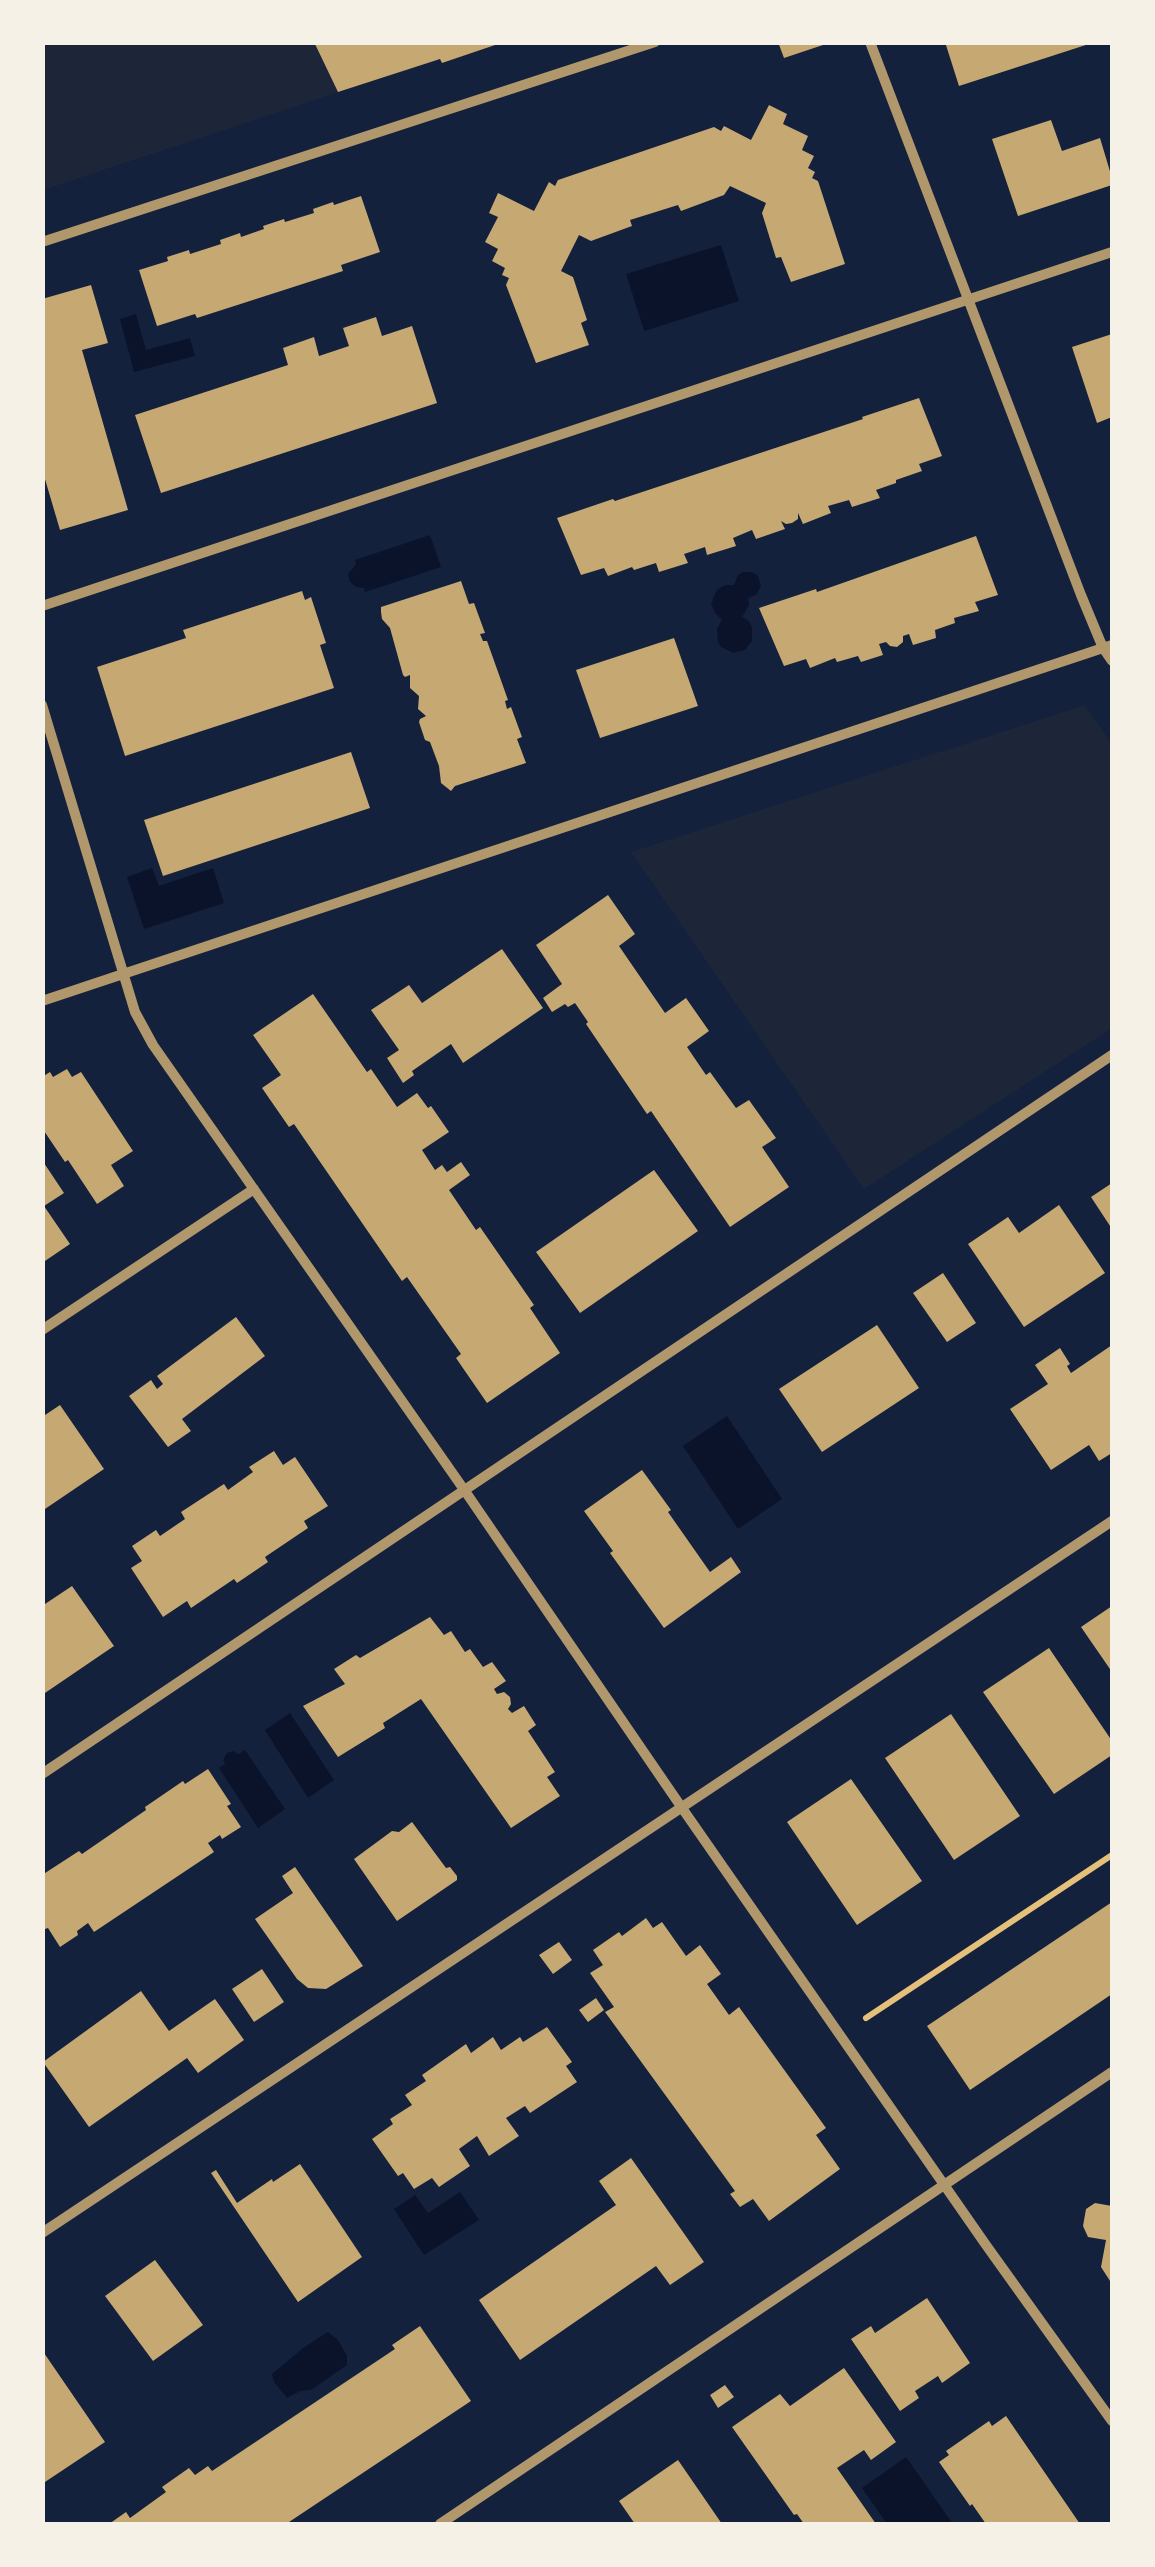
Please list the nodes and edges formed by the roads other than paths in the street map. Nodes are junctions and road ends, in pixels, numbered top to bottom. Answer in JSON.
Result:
{"nodes":[{"id":1,"x":655,"y":42,"type":"edge"},
{"id":2,"x":870,"y":42,"type":"edge"},
{"id":3,"x":42,"y":242,"type":"edge"},
{"id":4,"x":1112,"y":252,"type":"edge"},
{"id":5,"x":968,"y":300,"type":"junction"},
{"id":6,"x":42,"y":606,"type":"edge"},
{"id":7,"x":1108,"y":646,"type":"edge"},
{"id":8,"x":1112,"y":662,"type":"edge"},
{"id":9,"x":42,"y":705,"type":"edge"},
{"id":10,"x":124,"y":974,"type":"junction"},
{"id":11,"x":42,"y":1002,"type":"edge"},
{"id":12,"x":1112,"y":1055,"type":"edge"},
{"id":13,"x":254,"y":1189,"type":"junction"},
{"id":14,"x":42,"y":1330,"type":"edge"},
{"id":15,"x":466,"y":1490,"type":"junction"},
{"id":16,"x":1112,"y":1521,"type":"edge"},
{"id":17,"x":42,"y":1774,"type":"edge"},
{"id":18,"x":682,"y":1808,"type":"junction"},
{"id":19,"x":1112,"y":2072,"type":"edge"},
{"id":20,"x":946,"y":2184,"type":"junction"},
{"id":21,"x":42,"y":2233,"type":"edge"},
{"id":22,"x":1112,"y":2421,"type":"edge"},
{"id":23,"x":440,"y":2524,"type":"edge"}],
"edges":[{"from":1,"to":3,"type":"street"},
{"from":2,"to":5,"type":"street"},
{"from":4,"to":5,"type":"street"},
{"from":5,"to":6,"type":"street"},
{"from":5,"to":7,"type":"street"},
{"from":7,"to":8,"type":"street"},
{"from":7,"to":10,"type":"street"},
{"from":9,"to":10,"type":"street"},
{"from":10,"to":11,"type":"street"},
{"from":10,"to":13,"type":"street"},
{"from":12,"to":15,"type":"street"},
{"from":13,"to":14,"type":"street"},
{"from":13,"to":15,"type":"street"},
{"from":15,"to":17,"type":"street"},
{"from":15,"to":18,"type":"street"},
{"from":16,"to":18,"type":"street"},
{"from":18,"to":20,"type":"street"},
{"from":18,"to":21,"type":"street"},
{"from":19,"to":20,"type":"street"},
{"from":20,"to":22,"type":"street"},
{"from":20,"to":23,"type":"street"}]}
